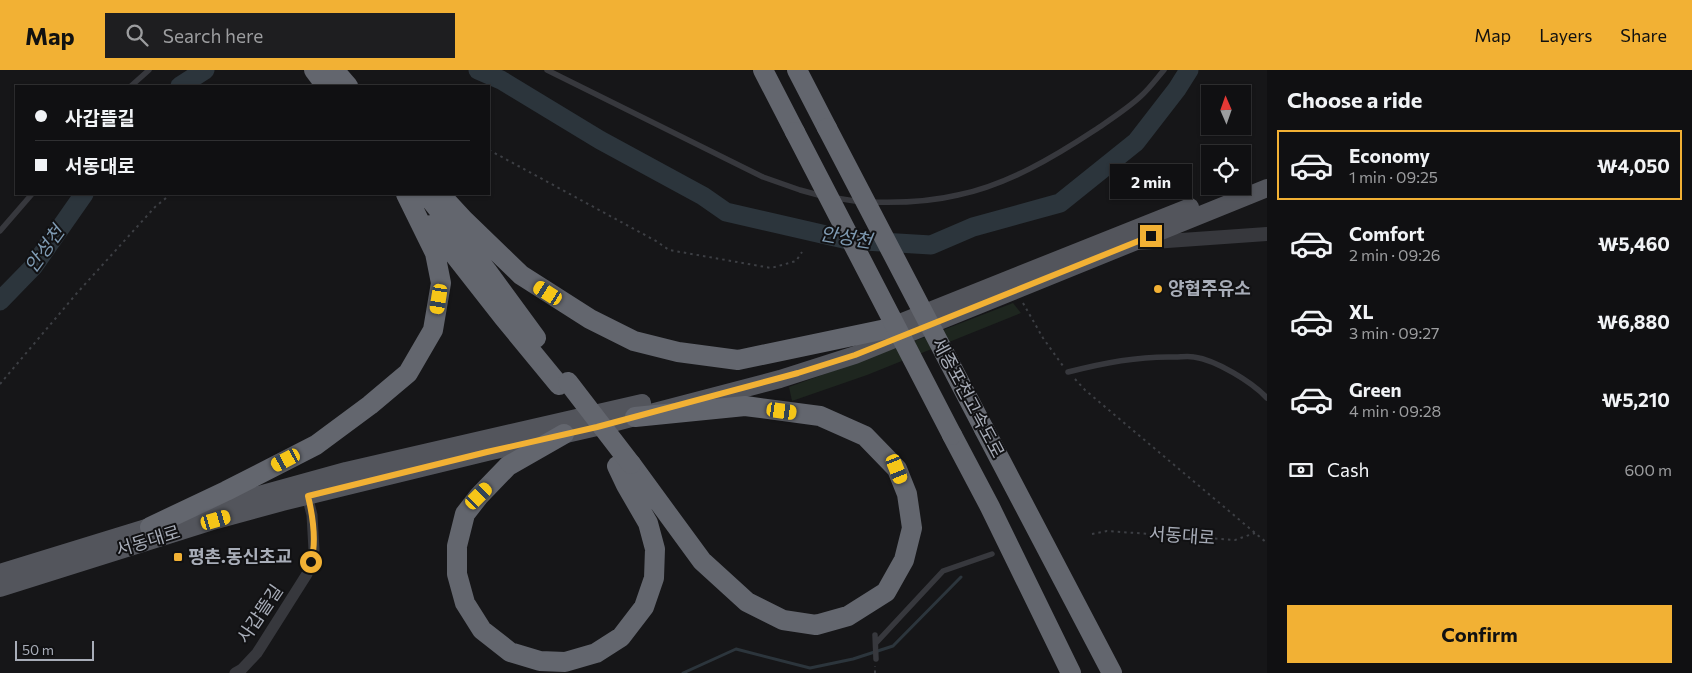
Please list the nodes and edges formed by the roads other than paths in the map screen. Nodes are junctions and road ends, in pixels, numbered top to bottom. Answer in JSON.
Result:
{"nodes":[{"id":1,"x":149,"y":70,"type":"edge"},
{"id":2,"x":314,"y":70,"type":"edge"},
{"id":3,"x":333,"y":70,"type":"edge"},
{"id":4,"x":547,"y":70,"type":"edge"},
{"id":5,"x":763,"y":70,"type":"edge"},
{"id":6,"x":797,"y":70,"type":"edge"},
{"id":7,"x":1164,"y":70,"type":"edge"},
{"id":8,"x":133,"y":85,"type":"edge"},
{"id":9,"x":325,"y":85,"type":"edge"},
{"id":10,"x":343,"y":85,"type":"edge"},
{"id":11,"x":347,"y":85,"type":"edge"},
{"id":12,"x":1267,"y":176,"type":"edge"},
{"id":13,"x":1251,"y":182,"type":"edge"},
{"id":14,"x":1267,"y":188,"type":"edge"},
{"id":15,"x":31,"y":195,"type":"edge"},
{"id":16,"x":406,"y":195,"type":"edge"},
{"id":17,"x":407,"y":195,"type":"edge"},
{"id":18,"x":427,"y":195,"type":"edge"},
{"id":19,"x":441,"y":195,"type":"edge"},
{"id":20,"x":1219,"y":195,"type":"edge"},
{"id":21,"x":0,"y":231,"type":"edge"},
{"id":22,"x":1267,"y":234,"type":"edge"},
{"id":23,"x":1133,"y":244,"type":"junction"},
{"id":24,"x":886,"y":328,"type":"junction"},
{"id":25,"x":1068,"y":372,"type":"road end"},
{"id":26,"x":563,"y":383,"type":"junction"},
{"id":27,"x":1267,"y":398,"type":"edge"},
{"id":28,"x":634,"y":417,"type":"junction"},
{"id":29,"x":564,"y":434,"type":"junction"},
{"id":30,"x":624,"y":465,"type":"junction"},
{"id":31,"x":306,"y":489,"type":"junction"},
{"id":32,"x":150,"y":526,"type":"junction"},
{"id":33,"x":992,"y":554,"type":"dead end"},
{"id":34,"x":0,"y":573,"type":"edge"},
{"id":35,"x":0,"y":588,"type":"edge"},
{"id":36,"x":875,"y":635,"type":"dead end"},
{"id":37,"x":876,"y":645,"type":"junction"},
{"id":38,"x":876,"y":659,"type":"dead end"},
{"id":39,"x":235,"y":673,"type":"edge"},
{"id":40,"x":1072,"y":673,"type":"edge"},
{"id":41,"x":1112,"y":673,"type":"edge"}],
"edges":[{"from":1,"to":8,"type":"lane"},
{"from":2,"to":9,"type":"highway"},
{"from":3,"to":10,"type":"highway"},
{"from":3,"to":11,"type":"highway"},
{"from":4,"to":7,"type":"lane"},
{"from":5,"to":40,"type":"highway","name":"세종포천고속도로","bridge":true},
{"from":6,"to":41,"type":"highway","name":"세종포천고속도로","bridge":true},
{"from":12,"to":13,"type":"main road","name":"서동대로"},
{"from":14,"to":23,"type":"main road","name":"서동대로"},
{"from":15,"to":21,"type":"lane"},
{"from":16,"to":32,"type":"highway"},
{"from":17,"to":26,"type":"highway"},
{"from":18,"to":26,"type":"highway"},
{"from":19,"to":24,"type":"highway"},
{"from":20,"to":24,"type":"main road","name":"서동대로"},
{"from":22,"to":23,"type":"street"},
{"from":23,"to":28,"type":"main road","name":"서동대로"},
{"from":24,"to":31,"type":"main road","name":"서동대로"},
{"from":25,"to":27,"type":"lane"},
{"from":26,"to":30,"type":"highway"},
{"from":28,"to":29,"type":"main road","name":"서동대로"},
{"from":28,"to":30,"type":"highway"},
{"from":29,"to":30,"type":"highway"},
{"from":29,"to":31,"type":"main road","name":"서동대로"},
{"from":31,"to":32,"type":"main road","name":"서동대로"},
{"from":31,"to":35,"type":"main road","name":"서동대로"},
{"from":31,"to":39,"type":"street","name":"사갑뜰길"},
{"from":32,"to":34,"type":"main road","name":"서동대로"},
{"from":33,"to":37,"type":"lane"},
{"from":36,"to":37,"type":"lane"},
{"from":37,"to":38,"type":"lane"}]}
